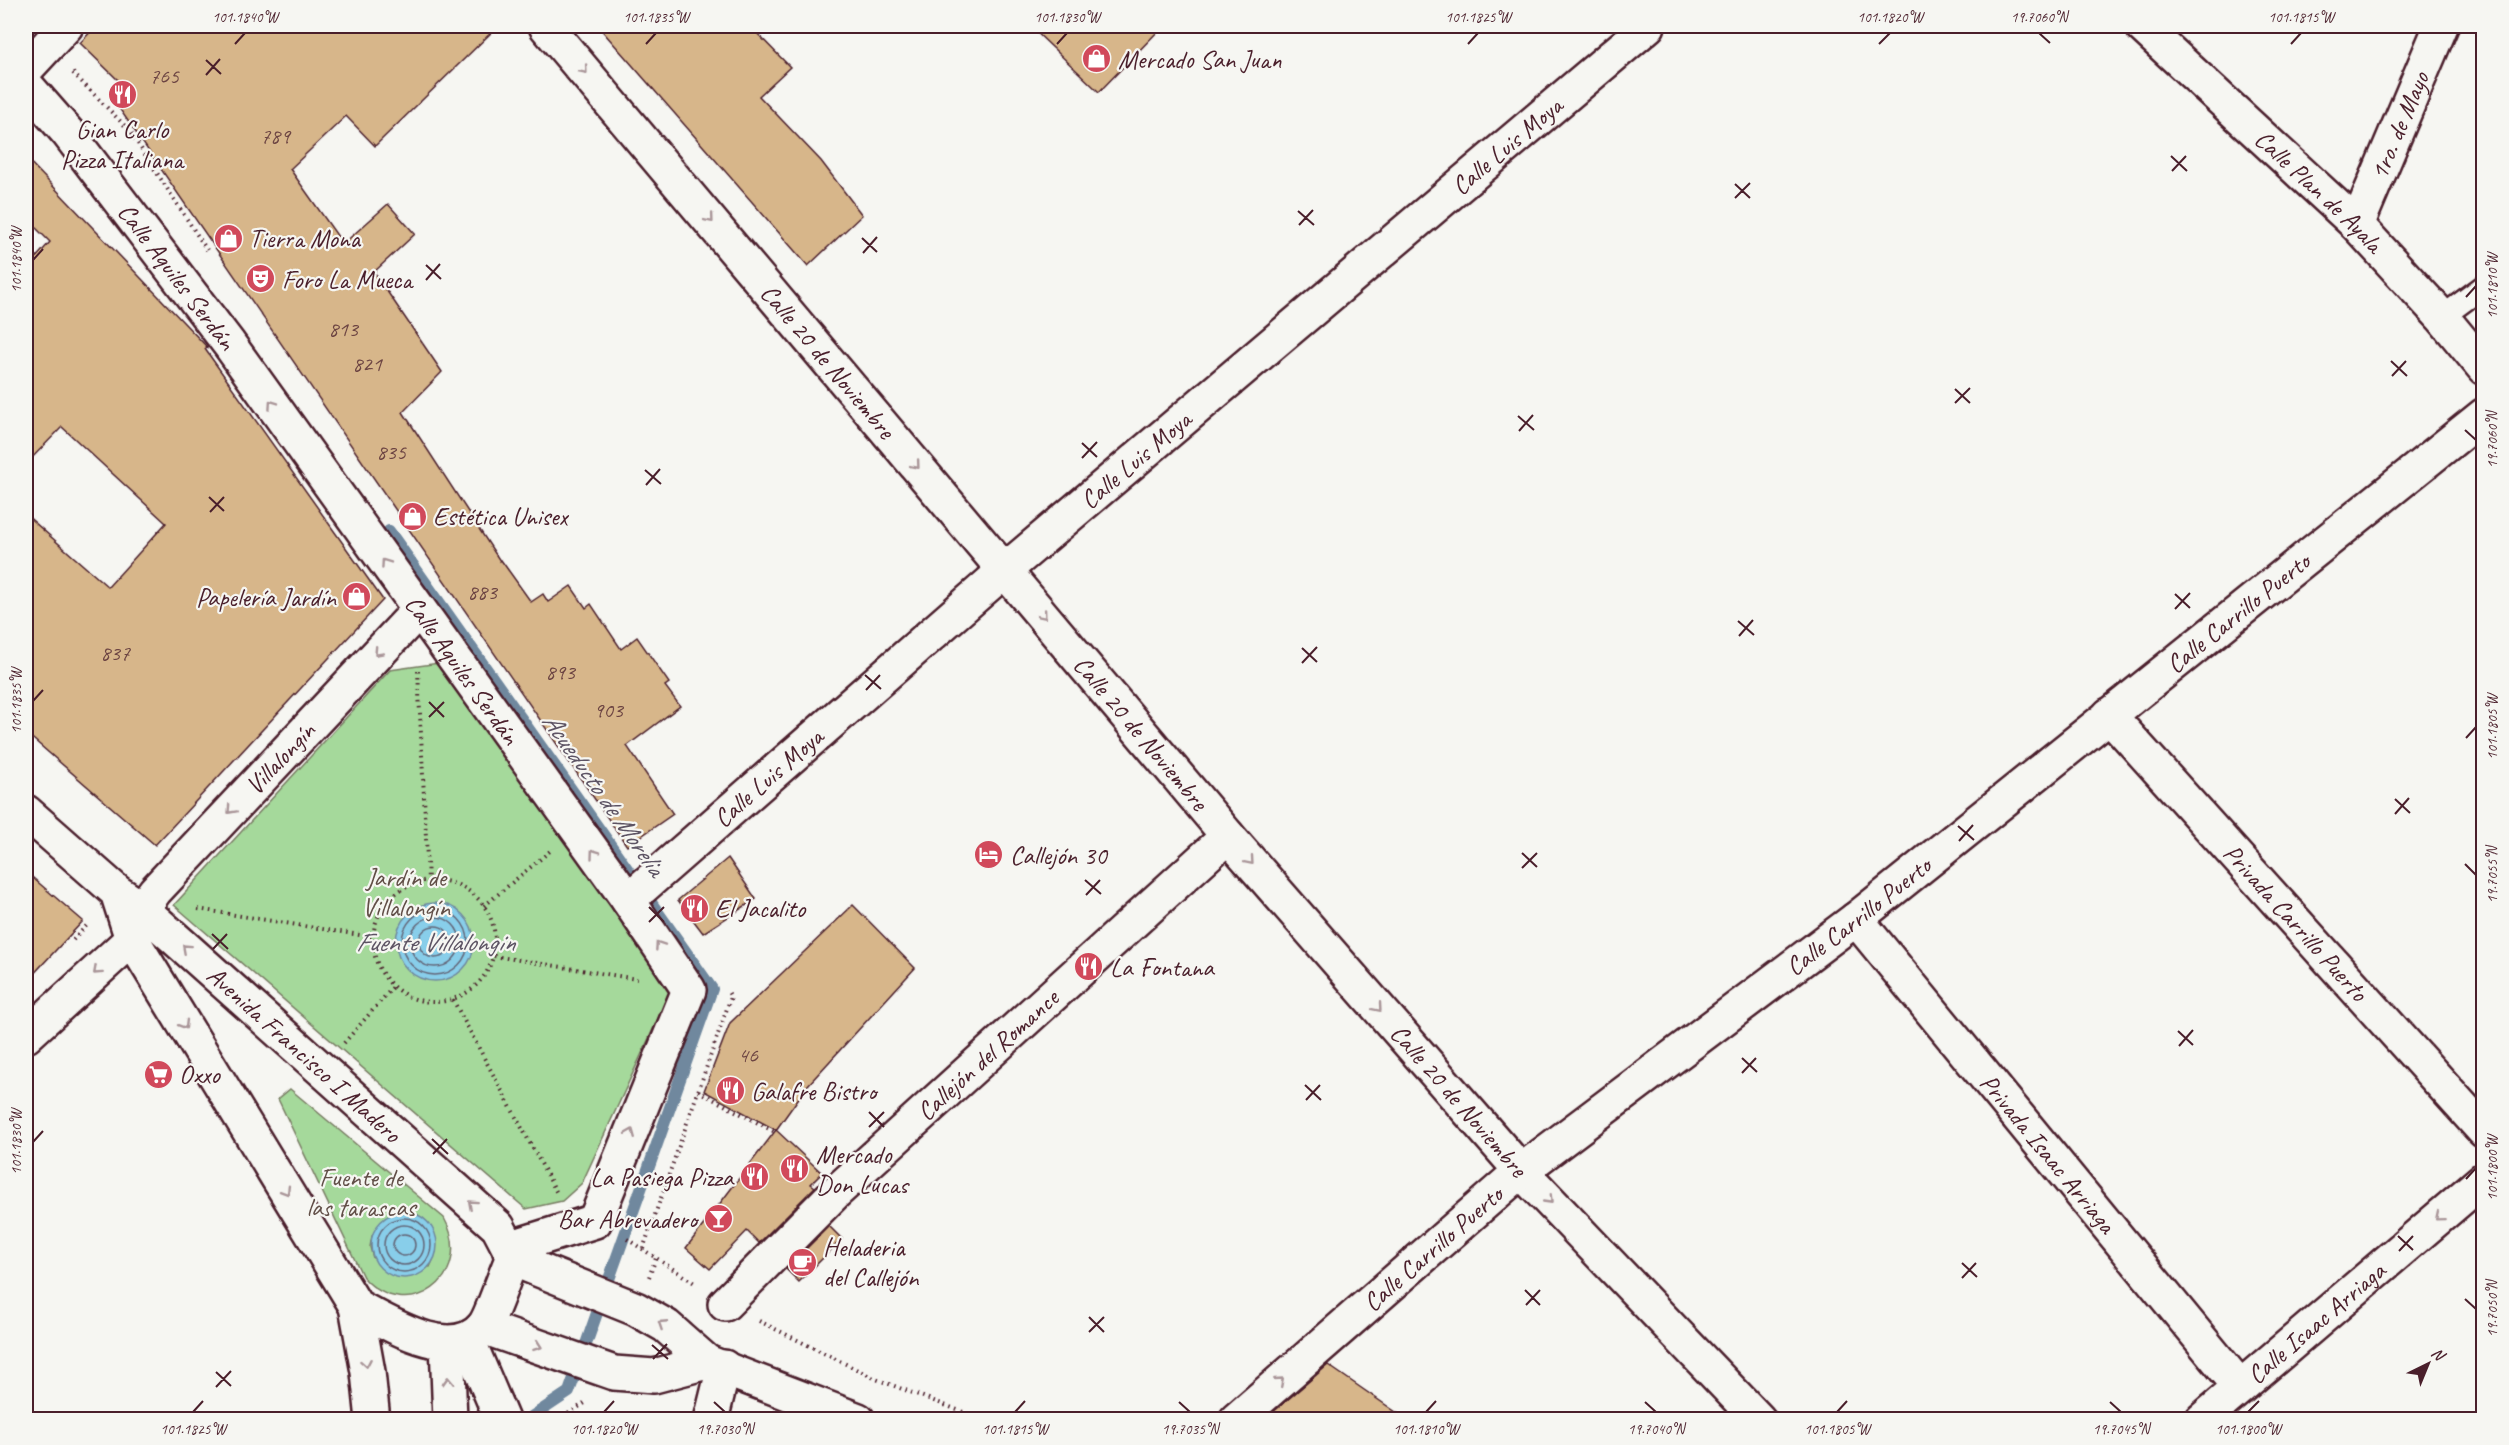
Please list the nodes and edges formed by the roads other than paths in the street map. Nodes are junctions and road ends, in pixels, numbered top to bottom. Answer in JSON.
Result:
{"nodes":[{"id":1,"x":66,"y":26,"type":"edge"},
{"id":2,"x":546,"y":26,"type":"edge"},
{"id":3,"x":1648,"y":26,"type":"edge"},
{"id":4,"x":2142,"y":26,"type":"edge"},
{"id":5,"x":2441,"y":26,"type":"edge"},
{"id":6,"x":26,"y":69,"type":"edge"},
{"id":7,"x":26,"y":85,"type":"edge"},
{"id":8,"x":2357,"y":225,"type":"junction"},
{"id":9,"x":2484,"y":286,"type":"edge"},
{"id":10,"x":2442,"y":317,"type":"junction"},
{"id":11,"x":2484,"y":368,"type":"edge"},
{"id":12,"x":2484,"y":415,"type":"edge"},
{"id":13,"x":1005,"y":570,"type":"junction"},
{"id":14,"x":419,"y":610,"type":"junction"},
{"id":15,"x":2109,"y":715,"type":"junction"},
{"id":16,"x":26,"y":812,"type":"edge"},
{"id":17,"x":1227,"y":836,"type":"junction"},
{"id":18,"x":129,"y":900,"type":"junction"},
{"id":19,"x":628,"y":900,"type":"junction"},
{"id":20,"x":1856,"y":919,"type":"junction"},
{"id":21,"x":132,"y":939,"type":"junction"},
{"id":22,"x":26,"y":1035,"type":"edge"},
{"id":23,"x":2484,"y":1131,"type":"edge"},
{"id":24,"x":1521,"y":1171,"type":"junction"},
{"id":25,"x":2484,"y":1179,"type":"edge"},
{"id":26,"x":510,"y":1254,"type":"junction"},
{"id":27,"x":725,"y":1304,"type":"road end"},
{"id":28,"x":356,"y":1306,"type":"junction"},
{"id":29,"x":466,"y":1337,"type":"junction"},
{"id":30,"x":715,"y":1364,"type":"junction"},
{"id":31,"x":2240,"y":1387,"type":"junction"},
{"id":32,"x":373,"y":1419,"type":"edge"},
{"id":33,"x":450,"y":1419,"type":"edge"},
{"id":34,"x":502,"y":1419,"type":"edge"},
{"id":35,"x":711,"y":1419,"type":"edge"},
{"id":36,"x":858,"y":1419,"type":"edge"},
{"id":37,"x":1236,"y":1419,"type":"edge"},
{"id":38,"x":1759,"y":1419,"type":"edge"},
{"id":39,"x":2202,"y":1419,"type":"edge"}],
"edges":[{"from":1,"to":6,"type":"street"},
{"from":2,"to":13,"type":"street","name":"Calle 20 de Noviembre","one_way":true},
{"from":3,"to":13,"type":"street","name":"Calle Luis Moya"},
{"from":4,"to":8,"type":"street","name":"Calle Plan de Ayala"},
{"from":5,"to":8,"type":"street","name":"1ro. de Mayo"},
{"from":14,"to":7,"type":"street","name":"Calle Aquiles Serdán","one_way":true},
{"from":8,"to":10,"type":"street","name":"Calle Plan de Ayala"},
{"from":9,"to":10,"type":"lane"},
{"from":10,"to":11,"type":"street","name":"Calle Plan de Ayala"},
{"from":12,"to":15,"type":"street","name":"Calle Carrillo Puerto"},
{"from":13,"to":17,"type":"street","name":"Calle 20 de Noviembre","one_way":true},
{"from":13,"to":19,"type":"street","name":"Calle Luis Moya"},
{"from":14,"to":18,"type":"street","name":"Villalongín","one_way":true},
{"from":19,"to":14,"type":"street","name":"Calle Aquiles Serdán","one_way":true},
{"from":15,"to":20,"type":"street","name":"Calle Carrillo Puerto"},
{"from":15,"to":23,"type":"street","name":"Privada Carrillo Puerto"},
{"from":16,"to":18,"type":"street","name":"Avenida Francisco I Madero"},
{"from":17,"to":24,"type":"street","name":"Calle 20 de Noviembre","one_way":true},
{"from":17,"to":27,"type":"street","name":"Callejón del Romance"},
{"from":18,"to":21,"type":"street","name":"Avenida Francisco I Madero"},
{"from":26,"to":18,"type":"street","name":"Avenida Francisco I Madero","one_way":true},
{"from":26,"to":19,"type":"street","name":"Calle Aquiles Serdán","one_way":true},
{"from":20,"to":24,"type":"street","name":"Calle Carrillo Puerto"},
{"from":20,"to":31,"type":"street","name":"Privada Isaac Arriaga"},
{"from":21,"to":22,"type":"street","one_way":true},
{"from":21,"to":28,"type":"street","name":"Avenida Francisco I Madero","one_way":true},
{"from":37,"to":24,"type":"street","name":"Calle Carrillo Puerto","one_way":true},
{"from":24,"to":38,"type":"street","name":"Calle 20 de Noviembre","one_way":true},
{"from":25,"to":31,"type":"street","name":"Calle Isaac Arriaga","one_way":true},
{"from":26,"to":29,"type":"street"},
{"from":30,"to":26,"type":"street","one_way":true},
{"from":28,"to":29,"type":"street"},
{"from":28,"to":32,"type":"street","one_way":true},
{"from":29,"to":30,"type":"street","one_way":true},
{"from":33,"to":29,"type":"street","one_way":true},
{"from":29,"to":34,"type":"street"},
{"from":30,"to":35,"type":"street"},
{"from":30,"to":36,"type":"street"},
{"from":31,"to":39,"type":"street","name":"Calle Isaac Arriaga"}]}
